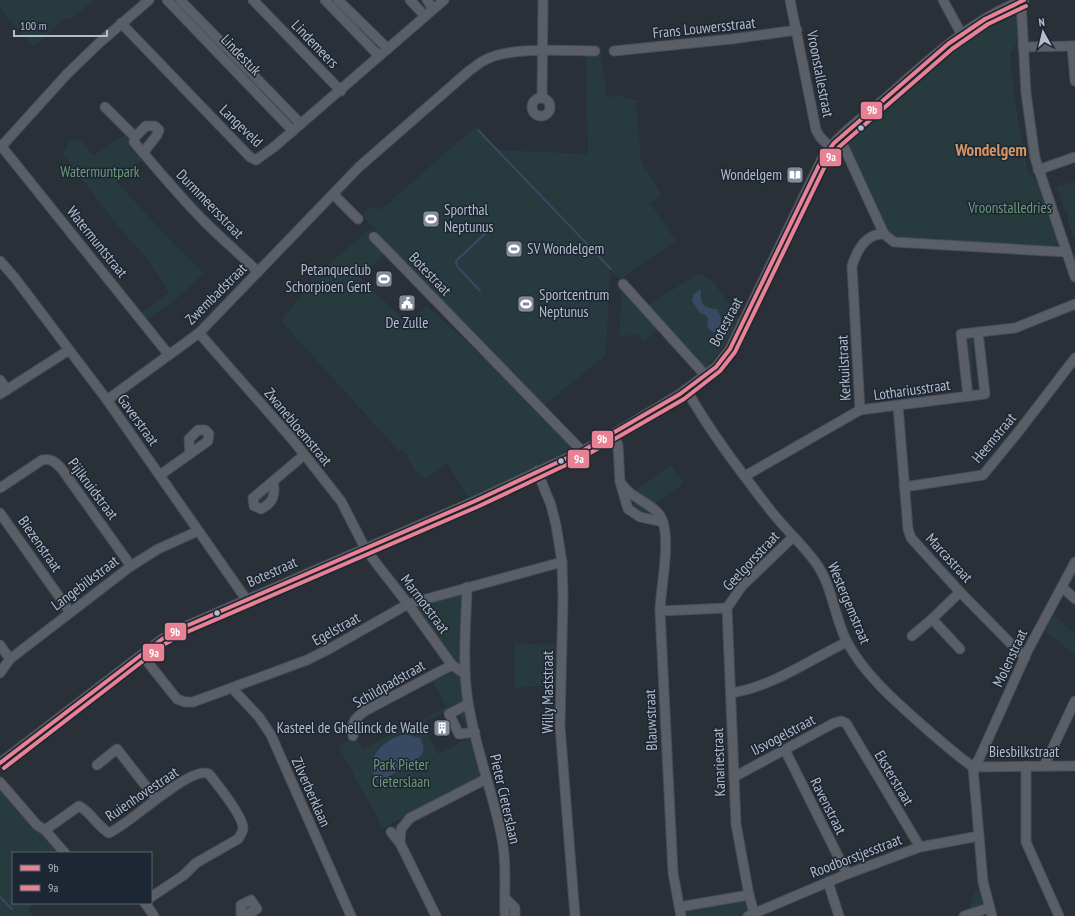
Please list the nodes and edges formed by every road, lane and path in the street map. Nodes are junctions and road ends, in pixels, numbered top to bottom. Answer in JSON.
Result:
{"nodes":[{"id":1,"x":150,"y":0,"type":"edge"},
{"id":2,"x":167,"y":0,"type":"edge"},
{"id":3,"x":180,"y":0,"type":"edge"},
{"id":4,"x":253,"y":0,"type":"edge"},
{"id":5,"x":324,"y":0,"type":"edge"},
{"id":6,"x":410,"y":0,"type":"edge"},
{"id":7,"x":427,"y":0,"type":"edge"},
{"id":8,"x":444,"y":0,"type":"edge"},
{"id":9,"x":542,"y":0,"type":"edge"},
{"id":10,"x":790,"y":0,"type":"edge"},
{"id":11,"x":943,"y":0,"type":"edge"},
{"id":12,"x":342,"y":1,"type":"edge"},
{"id":13,"x":1022,"y":1,"type":"edge"},
{"id":14,"x":433,"y":9,"type":"junction"},
{"id":15,"x":425,"y":16,"type":"junction"},
{"id":16,"x":121,"y":23,"type":"junction"},
{"id":17,"x":797,"y":30,"type":"junction"},
{"id":18,"x":962,"y":35,"type":"junction"},
{"id":19,"x":1074,"y":46,"type":"edge"},
{"id":20,"x":1023,"y":47,"type":"junction"},
{"id":21,"x":388,"y":49,"type":"junction"},
{"id":22,"x":542,"y":51,"type":"junction"},
{"id":23,"x":596,"y":51,"type":"dead end"},
{"id":24,"x":614,"y":51,"type":"dead end"},
{"id":25,"x":379,"y":56,"type":"junction"},
{"id":26,"x":1075,"y":81,"type":"edge"},
{"id":27,"x":341,"y":90,"type":"junction"},
{"id":28,"x":542,"y":98,"type":"dead end"},
{"id":29,"x":105,"y":107,"type":"dead end"},
{"id":30,"x":301,"y":124,"type":"junction"},
{"id":31,"x":293,"y":131,"type":"junction"},
{"id":32,"x":135,"y":136,"type":"junction"},
{"id":33,"x":838,"y":139,"type":"junction"},
{"id":34,"x":1,"y":147,"type":"edge"},
{"id":35,"x":831,"y":148,"type":"junction"},
{"id":36,"x":143,"y":153,"type":"junction"},
{"id":37,"x":1075,"y":157,"type":"edge"},
{"id":38,"x":1038,"y":170,"type":"junction"},
{"id":39,"x":333,"y":194,"type":"junction"},
{"id":40,"x":358,"y":219,"type":"dead end"},
{"id":41,"x":884,"y":234,"type":"junction"},
{"id":42,"x":374,"y":237,"type":"dead end"},
{"id":43,"x":1066,"y":252,"type":"junction"},
{"id":44,"x":0,"y":261,"type":"edge"},
{"id":45,"x":258,"y":272,"type":"junction"},
{"id":46,"x":1075,"y":277,"type":"edge"},
{"id":47,"x":623,"y":284,"type":"dead end"},
{"id":48,"x":1075,"y":304,"type":"edge"},
{"id":49,"x":978,"y":332,"type":"junction"},
{"id":50,"x":199,"y":333,"type":"junction"},
{"id":51,"x":68,"y":350,"type":"junction"},
{"id":52,"x":169,"y":355,"type":"junction"},
{"id":53,"x":1075,"y":358,"type":"edge"},
{"id":54,"x":705,"y":375,"type":"junction"},
{"id":55,"x":0,"y":380,"type":"edge"},
{"id":56,"x":686,"y":389,"type":"junction"},
{"id":57,"x":3,"y":392,"type":"edge"},
{"id":58,"x":968,"y":396,"type":"junction"},
{"id":59,"x":107,"y":400,"type":"junction"},
{"id":60,"x":898,"y":406,"type":"junction"},
{"id":61,"x":860,"y":410,"type":"junction"},
{"id":62,"x":613,"y":435,"type":"junction"},
{"id":63,"x":582,"y":451,"type":"junction"},
{"id":64,"x":190,"y":453,"type":"dead end"},
{"id":65,"x":304,"y":455,"type":"junction"},
{"id":66,"x":537,"y":472,"type":"junction"},
{"id":67,"x":160,"y":475,"type":"junction"},
{"id":68,"x":745,"y":476,"type":"junction"},
{"id":69,"x":274,"y":481,"type":"dead end"},
{"id":70,"x":620,"y":482,"type":"junction"},
{"id":71,"x":904,"y":487,"type":"junction"},
{"id":72,"x":0,"y":488,"type":"edge"},
{"id":73,"x":0,"y":513,"type":"edge"},
{"id":74,"x":663,"y":522,"type":"junction"},
{"id":75,"x":198,"y":531,"type":"junction"},
{"id":76,"x":793,"y":537,"type":"junction"},
{"id":77,"x":365,"y":548,"type":"junction"},
{"id":78,"x":562,"y":562,"type":"junction"},
{"id":79,"x":1075,"y":562,"type":"edge"},
{"id":80,"x":131,"y":566,"type":"junction"},
{"id":81,"x":467,"y":587,"type":"junction"},
{"id":82,"x":1062,"y":587,"type":"junction"},
{"id":83,"x":960,"y":592,"type":"junction"},
{"id":84,"x":1075,"y":599,"type":"edge"},
{"id":85,"x":246,"y":600,"type":"junction"},
{"id":86,"x":408,"y":604,"type":"junction"},
{"id":87,"x":727,"y":608,"type":"junction"},
{"id":88,"x":660,"y":611,"type":"junction"},
{"id":89,"x":70,"y":612,"type":"junction"},
{"id":90,"x":932,"y":619,"type":"junction"},
{"id":91,"x":912,"y":636,"type":"dead end"},
{"id":92,"x":847,"y":642,"type":"junction"},
{"id":93,"x":0,"y":645,"type":"edge"},
{"id":94,"x":960,"y":649,"type":"dead end"},
{"id":95,"x":142,"y":655,"type":"junction"},
{"id":96,"x":1025,"y":658,"type":"junction"},
{"id":97,"x":10,"y":659,"type":"junction"},
{"id":98,"x":452,"y":665,"type":"junction"},
{"id":99,"x":0,"y":673,"type":"edge"},
{"id":100,"x":465,"y":674,"type":"junction"},
{"id":101,"x":232,"y":688,"type":"junction"},
{"id":102,"x":730,"y":693,"type":"junction"},
{"id":103,"x":1075,"y":701,"type":"edge"},
{"id":104,"x":468,"y":704,"type":"junction"},
{"id":105,"x":846,"y":723,"type":"joint"},
{"id":106,"x":475,"y":732,"type":"junction"},
{"id":107,"x":353,"y":736,"type":"dead end"},
{"id":108,"x":785,"y":750,"type":"junction"},
{"id":109,"x":0,"y":763,"type":"edge"},
{"id":110,"x":97,"y":765,"type":"dead end"},
{"id":111,"x":1026,"y":766,"type":"junction"},
{"id":112,"x":1044,"y":766,"type":"junction"},
{"id":113,"x":1075,"y":766,"type":"edge"},
{"id":114,"x":973,"y":767,"type":"junction"},
{"id":115,"x":734,"y":777,"type":"junction"},
{"id":116,"x":486,"y":779,"type":"junction"},
{"id":117,"x":0,"y":782,"type":"edge"},
{"id":118,"x":156,"y":799,"type":"junction"},
{"id":119,"x":45,"y":830,"type":"junction"},
{"id":120,"x":391,"y":832,"type":"dead end"},
{"id":121,"x":979,"y":836,"type":"junction"},
{"id":122,"x":400,"y":843,"type":"junction"},
{"id":123,"x":920,"y":847,"type":"junction"},
{"id":124,"x":64,"y":852,"type":"edge"},
{"id":125,"x":846,"y":874,"type":"junction"},
{"id":126,"x":828,"y":882,"type":"junction"},
{"id":127,"x":749,"y":895,"type":"junction"},
{"id":128,"x":152,"y":896,"type":"edge"},
{"id":129,"x":505,"y":898,"type":"junction"},
{"id":130,"x":146,"y":904,"type":"edge"},
{"id":131,"x":680,"y":911,"type":"edge"},
{"id":132,"x":991,"y":912,"type":"edge"},
{"id":133,"x":752,"y":915,"type":"edge"},
{"id":134,"x":969,"y":915,"type":"edge"},
{"id":135,"x":154,"y":916,"type":"edge"},
{"id":136,"x":351,"y":916,"type":"edge"},
{"id":137,"x":436,"y":916,"type":"edge"},
{"id":138,"x":505,"y":916,"type":"edge"},
{"id":139,"x":515,"y":916,"type":"edge"},
{"id":140,"x":575,"y":916,"type":"edge"},
{"id":141,"x":839,"y":916,"type":"edge"},
{"id":142,"x":1059,"y":916,"type":"edge"}],
"edges":[{"from":1,"to":16,"type":"street"},
{"from":2,"to":31,"type":"street","name":"Lindestuk"},
{"from":3,"to":30,"type":"street","name":"Lindestuk"},
{"from":4,"to":27,"type":"street","name":"Lindemeers"},
{"from":5,"to":25,"type":"street"},
{"from":6,"to":15,"type":"street"},
{"from":7,"to":14,"type":"street"},
{"from":8,"to":14,"type":"street"},
{"from":9,"to":22,"type":"street"},
{"from":10,"to":17,"type":"street","name":"Vroonstallestraat"},
{"from":11,"to":18,"type":"street"},
{"from":12,"to":21,"type":"street"},
{"from":13,"to":18,"type":"street"},
{"from":13,"to":20,"type":"street"},
{"from":14,"to":15,"type":"street"},
{"from":15,"to":21,"type":"street","name":"Langeveld"},
{"from":16,"to":31,"type":"street","name":"Langeveld"},
{"from":16,"to":34,"type":"street"},
{"from":17,"to":24,"type":"street","name":"Frans Louwersstraat"},
{"from":17,"to":35,"type":"street","name":"Vroonstallestraat"},
{"from":18,"to":33,"type":"street"},
{"from":19,"to":20,"type":"street"},
{"from":19,"to":26,"type":"street"},
{"from":20,"to":38,"type":"street"},
{"from":21,"to":25,"type":"street","name":"Langeveld"},
{"from":22,"to":23,"type":"street","name":"Zwembadstraat"},
{"from":22,"to":28,"type":"street"},
{"from":22,"to":39,"type":"street","name":"Zwembadstraat"},
{"from":25,"to":27,"type":"street","name":"Langeveld"},
{"from":27,"to":30,"type":"street","name":"Langeveld"},
{"from":29,"to":32,"type":"street"},
{"from":30,"to":31,"type":"street","name":"Langeveld"},
{"from":32,"to":36,"type":"street","name":"Durmmeersstraat"},
{"from":32,"to":36,"type":"street"},
{"from":33,"to":35,"type":"street"},
{"from":33,"to":41,"type":"street"},
{"from":34,"to":52,"type":"street","name":"Watermuntstraat"},
{"from":35,"to":54,"type":"street","name":"Botestraat"},
{"from":36,"to":45,"type":"street","name":"Durmmeersstraat"},
{"from":37,"to":38,"type":"street"},
{"from":38,"to":43,"type":"street"},
{"from":39,"to":40,"type":"street"},
{"from":39,"to":45,"type":"street","name":"Zwembadstraat"},
{"from":41,"to":43,"type":"street"},
{"from":41,"to":61,"type":"street","name":"Kerkuilstraat"},
{"from":42,"to":63,"type":"street","name":"Botestraat"},
{"from":43,"to":46,"type":"street"},
{"from":44,"to":51,"type":"street","name":"Gaverstraat"},
{"from":45,"to":50,"type":"street","name":"Zwembadstraat"},
{"from":47,"to":54,"type":"street"},
{"from":48,"to":49,"type":"street"},
{"from":49,"to":58,"type":"street","name":"Lothariusstraat"},
{"from":49,"to":58,"type":"street","name":"Lothariusstraat"},
{"from":50,"to":52,"type":"street","name":"Zwembadstraat"},
{"from":50,"to":65,"type":"street","name":"Zwanebloemstraat"},
{"from":51,"to":57,"type":"street"},
{"from":51,"to":59,"type":"street","name":"Gaverstraat"},
{"from":52,"to":59,"type":"street","name":"Zwembadstraat"},
{"from":53,"to":71,"type":"street","name":"Heemstraat"},
{"from":54,"to":56,"type":"street","name":"Botestraat"},
{"from":55,"to":57,"type":"street"},
{"from":56,"to":62,"type":"street","name":"Botestraat"},
{"from":56,"to":68,"type":"street","name":"Westergemstraat"},
{"from":58,"to":60,"type":"street","name":"Lothariusstraat"},
{"from":59,"to":67,"type":"street","name":"Gaverstraat"},
{"from":60,"to":61,"type":"street","name":"Lothariusstraat"},
{"from":60,"to":71,"type":"street","name":"Marcastraat"},
{"from":61,"to":68,"type":"street","name":"Kerkuilstraat"},
{"from":62,"to":63,"type":"street","name":"Botestraat"},
{"from":62,"to":70,"type":"street"},
{"from":63,"to":66,"type":"street","name":"Botestraat"},
{"from":64,"to":67,"type":"street"},
{"from":65,"to":69,"type":"street"},
{"from":65,"to":77,"type":"street","name":"Zwanebloemstraat"},
{"from":66,"to":77,"type":"street","name":"Botestraat"},
{"from":66,"to":78,"type":"street","name":"Willy Maststraat"},
{"from":67,"to":75,"type":"street","name":"Gaverstraat"},
{"from":68,"to":76,"type":"street","name":"Westergemstraat"},
{"from":70,"to":74,"type":"street"},
{"from":70,"to":74,"type":"street"},
{"from":71,"to":83,"type":"street","name":"Marcastraat"},
{"from":72,"to":80,"type":"street","name":"Pijlkruidstraat"},
{"from":73,"to":89,"type":"street","name":"Biezenstraat"},
{"from":74,"to":88,"type":"street","name":"Blauwstraat"},
{"from":75,"to":80,"type":"street","name":"Langebilkstraat"},
{"from":75,"to":85,"type":"street","name":"Gaverstraat"},
{"from":76,"to":87,"type":"street","name":"Geelgorsstraat"},
{"from":76,"to":92,"type":"street","name":"Westergemstraat"},
{"from":77,"to":85,"type":"street","name":"Botestraat"},
{"from":77,"to":86,"type":"street","name":"Marmotstraat"},
{"from":78,"to":81,"type":"street","name":"Egelstraat"},
{"from":78,"to":140,"type":"street","name":"Willy Maststraat"},
{"from":79,"to":82,"type":"street","name":"Molenstraat"},
{"from":80,"to":89,"type":"street","name":"Langebilkstraat"},
{"from":81,"to":86,"type":"street","name":"Egelstraat"},
{"from":81,"to":100,"type":"street","name":"Pieter Cieterslaan"},
{"from":82,"to":84,"type":"street"},
{"from":82,"to":96,"type":"street","name":"Molenstraat"},
{"from":83,"to":90,"type":"street"},
{"from":83,"to":96,"type":"street","name":"Marcastraat"},
{"from":85,"to":95,"type":"street","name":"Botestraat"},
{"from":86,"to":98,"type":"street","name":"Marmotstraat"},
{"from":86,"to":101,"type":"street","name":"Egelstraat"},
{"from":87,"to":88,"type":"street","name":"Geelgorsstraat"},
{"from":87,"to":102,"type":"street","name":"Kanariestraat"},
{"from":88,"to":131,"type":"street","name":"Blauwstraat"},
{"from":89,"to":97,"type":"street","name":"Langebilkstraat"},
{"from":90,"to":91,"type":"street"},
{"from":90,"to":94,"type":"street"},
{"from":92,"to":102,"type":"street"},
{"from":92,"to":114,"type":"street","name":"Westergemstraat"},
{"from":93,"to":97,"type":"street"},
{"from":95,"to":101,"type":"street","name":"Egelstraat"},
{"from":95,"to":109,"type":"street","name":"Botestraat"},
{"from":96,"to":114,"type":"street","name":"Molenstraat"},
{"from":97,"to":99,"type":"street","name":"Langebilkstraat"},
{"from":98,"to":100,"type":"street","name":"Marmotstraat"},
{"from":98,"to":107,"type":"street","name":"Schildpadstraat"},
{"from":100,"to":104,"type":"street","name":"Pieter Cieterslaan"},
{"from":101,"to":136,"type":"street","name":"Zilverberklaan"},
{"from":102,"to":115,"type":"street","name":"Kanariestraat"},
{"from":103,"to":112,"type":"street"},
{"from":104,"to":106,"type":"street","name":"Pieter Cieterslaan"},
{"from":104,"to":106,"type":"street"},
{"from":105,"to":108,"type":"street","name":"IJsvogelstraat"},
{"from":105,"to":123,"type":"street","name":"Eksterstraat"},
{"from":106,"to":116,"type":"street","name":"Pieter Cieterslaan"},
{"from":108,"to":115,"type":"street","name":"IJsvogelstraat"},
{"from":108,"to":125,"type":"street","name":"Ravenstraat"},
{"from":110,"to":118,"type":"street"},
{"from":111,"to":112,"type":"street","name":"Biesbilkstraat"},
{"from":111,"to":114,"type":"street","name":"Biesbilkstraat"},
{"from":111,"to":142,"type":"street"},
{"from":112,"to":113,"type":"street","name":"Biesbilkstraat"},
{"from":114,"to":121,"type":"street"},
{"from":115,"to":127,"type":"street","name":"Kanariestraat"},
{"from":116,"to":122,"type":"street"},
{"from":116,"to":129,"type":"street","name":"Pieter Cieterslaan"},
{"from":117,"to":119,"type":"street"},
{"from":118,"to":119,"type":"street","name":"Ruienhovestraat"},
{"from":118,"to":128,"type":"street","name":"Ruienhovestraat"},
{"from":119,"to":124,"type":"street"},
{"from":120,"to":122,"type":"street"},
{"from":121,"to":123,"type":"street","name":"Roodborstjesstraat"},
{"from":121,"to":132,"type":"street"},
{"from":122,"to":137,"type":"street"},
{"from":123,"to":125,"type":"street","name":"Roodborstjesstraat"},
{"from":125,"to":126,"type":"street","name":"Roodborstjesstraat"},
{"from":126,"to":133,"type":"street","name":"Roodborstjesstraat"},
{"from":126,"to":141,"type":"street"},
{"from":127,"to":131,"type":"street"},
{"from":127,"to":133,"type":"street","name":"Kanariestraat"},
{"from":129,"to":138,"type":"street","name":"Pieter Cieterslaan"},
{"from":129,"to":139,"type":"street"},
{"from":130,"to":135,"type":"street"},
{"from":132,"to":134,"type":"street"}]}
